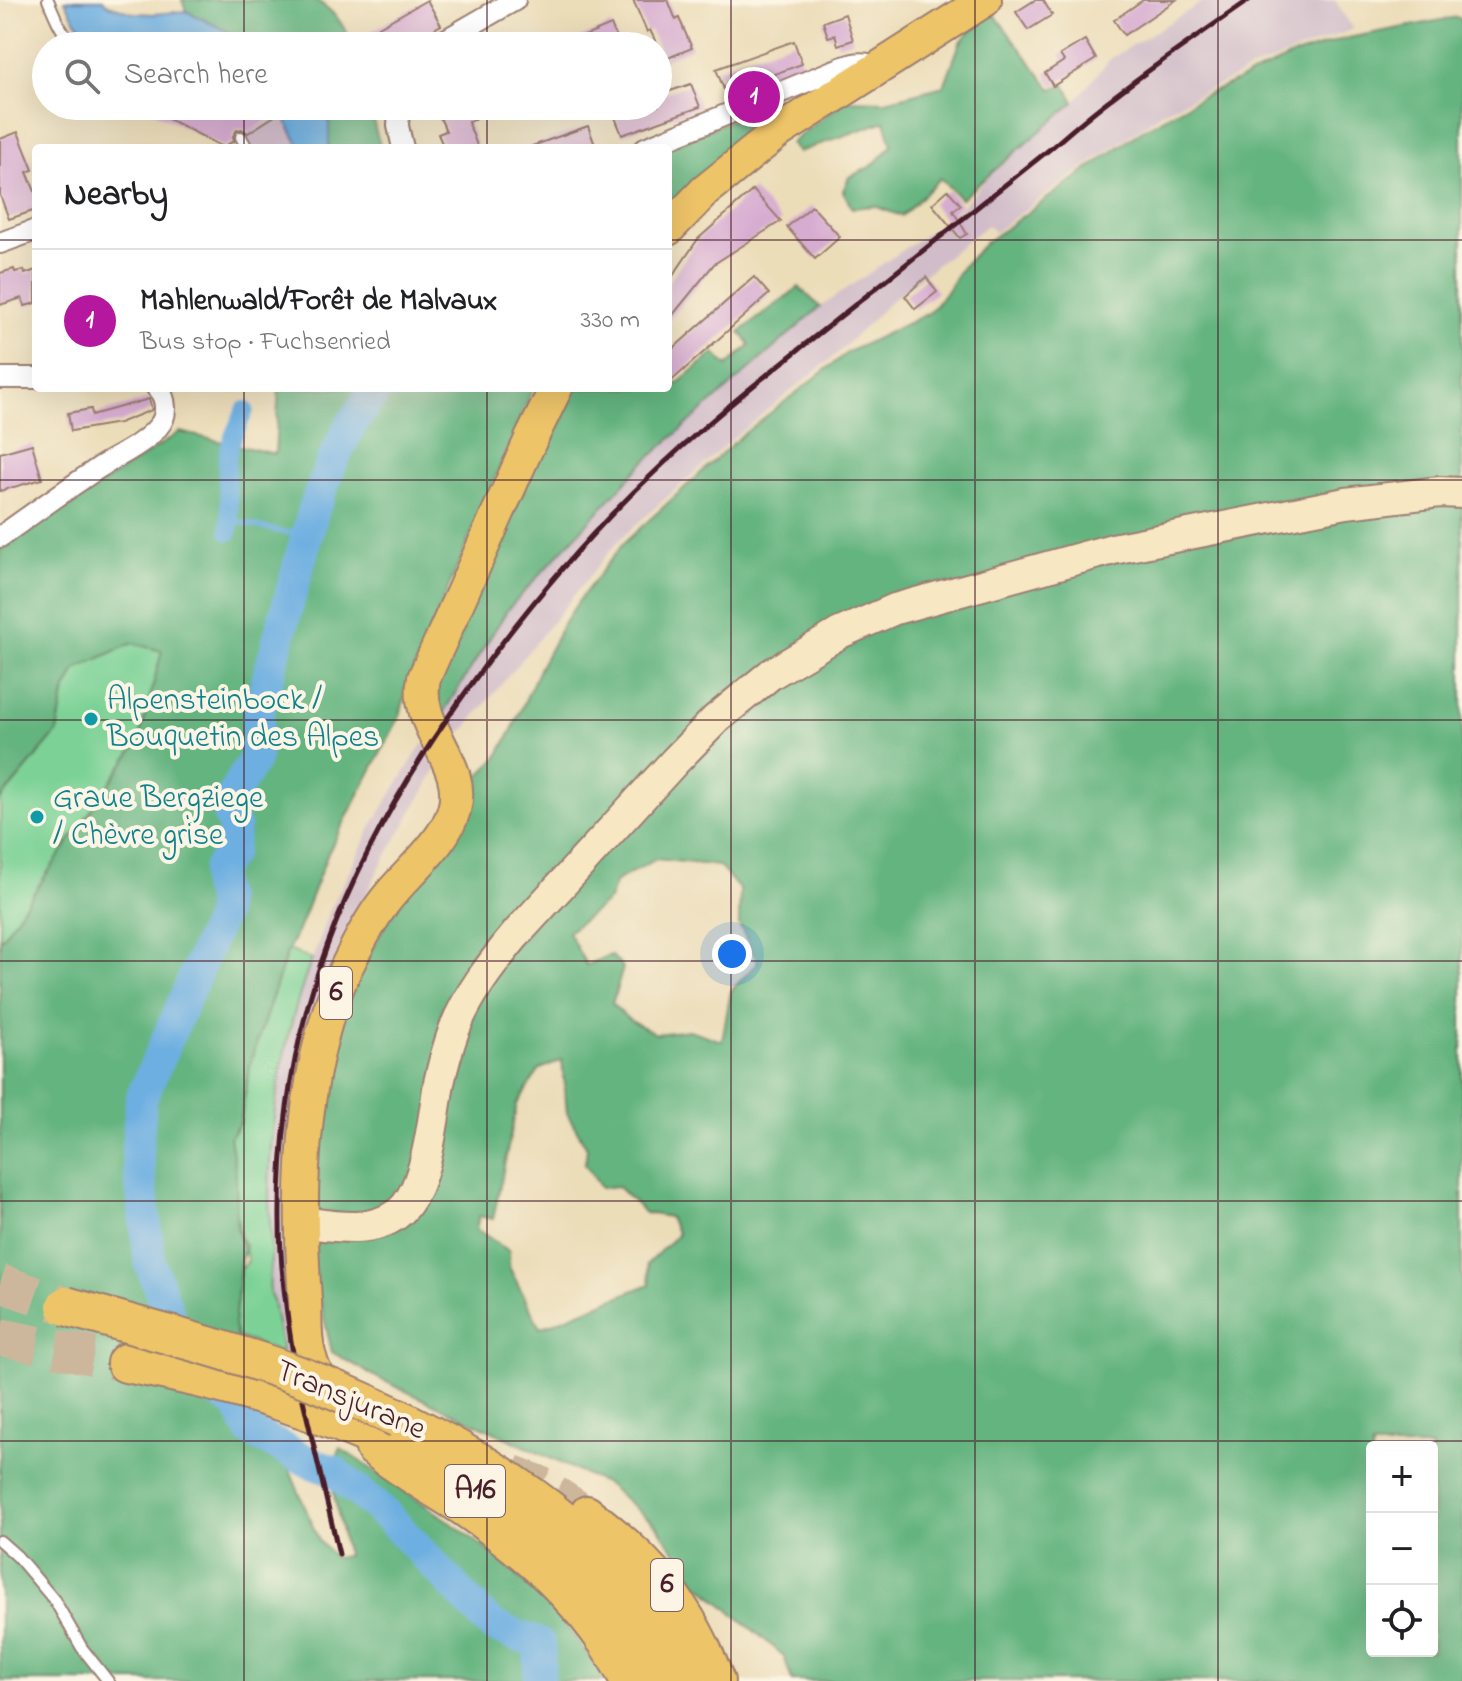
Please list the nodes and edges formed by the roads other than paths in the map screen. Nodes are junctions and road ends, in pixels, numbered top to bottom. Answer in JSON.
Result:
{"nodes":[{"id":1,"x":48,"y":0,"type":"edge"},
{"id":2,"x":515,"y":0,"type":"edge"},
{"id":3,"x":985,"y":0,"type":"edge"},
{"id":4,"x":62,"y":32,"type":"edge"},
{"id":5,"x":459,"y":32,"type":"edge"},
{"id":6,"x":879,"y":67,"type":"junction"},
{"id":7,"x":398,"y":120,"type":"edge"},
{"id":8,"x":241,"y":137,"type":"dead end"},
{"id":9,"x":245,"y":144,"type":"edge"},
{"id":10,"x":402,"y":144,"type":"edge"},
{"id":11,"x":655,"y":144,"type":"edge"},
{"id":12,"x":672,"y":225,"type":"edge"},
{"id":13,"x":32,"y":231,"type":"edge"},
{"id":14,"x":0,"y":243,"type":"edge"},
{"id":15,"x":0,"y":378,"type":"edge"},
{"id":16,"x":32,"y":378,"type":"edge"},
{"id":17,"x":161,"y":392,"type":"edge"},
{"id":18,"x":554,"y":392,"type":"edge"},
{"id":19,"x":1462,"y":493,"type":"edge"},
{"id":20,"x":0,"y":537,"type":"edge"},
{"id":21,"x":302,"y":1222,"type":"junction"},
{"id":22,"x":64,"y":1306,"type":"tunnel mouth"},
{"id":23,"x":129,"y":1363,"type":"tunnel mouth"},
{"id":24,"x":587,"y":1512,"type":"tunnel mouth"},
{"id":25,"x":0,"y":1541,"type":"edge"},
{"id":26,"x":108,"y":1681,"type":"edge"},
{"id":27,"x":627,"y":1681,"type":"edge"},
{"id":28,"x":652,"y":1681,"type":"edge"},
{"id":29,"x":682,"y":1681,"type":"edge"},
{"id":30,"x":718,"y":1681,"type":"edge"}],
"edges":[{"from":1,"to":4,"type":"lane"},
{"from":2,"to":5,"type":"street"},
{"from":3,"to":6,"type":"main road"},
{"from":6,"to":11,"type":"street"},
{"from":6,"to":12,"type":"main road"},
{"from":7,"to":10,"type":"street"},
{"from":8,"to":9,"type":"lane"},
{"from":13,"to":14,"type":"street"},
{"from":15,"to":16,"type":"street"},
{"from":17,"to":20,"type":"street"},
{"from":18,"to":21,"type":"main road","number":"6"},
{"from":19,"to":21,"type":"street"},
{"from":21,"to":27,"type":"main road","number":"6"},
{"from":22,"to":29,"type":"highway","name":"Transjurane","number":"A16","bridge":true},
{"from":23,"to":28,"type":"highway","name":"Transjurane","number":"A16"},
{"from":24,"to":30,"type":"main road","number":"6"},
{"from":25,"to":26,"type":"lane"}]}
